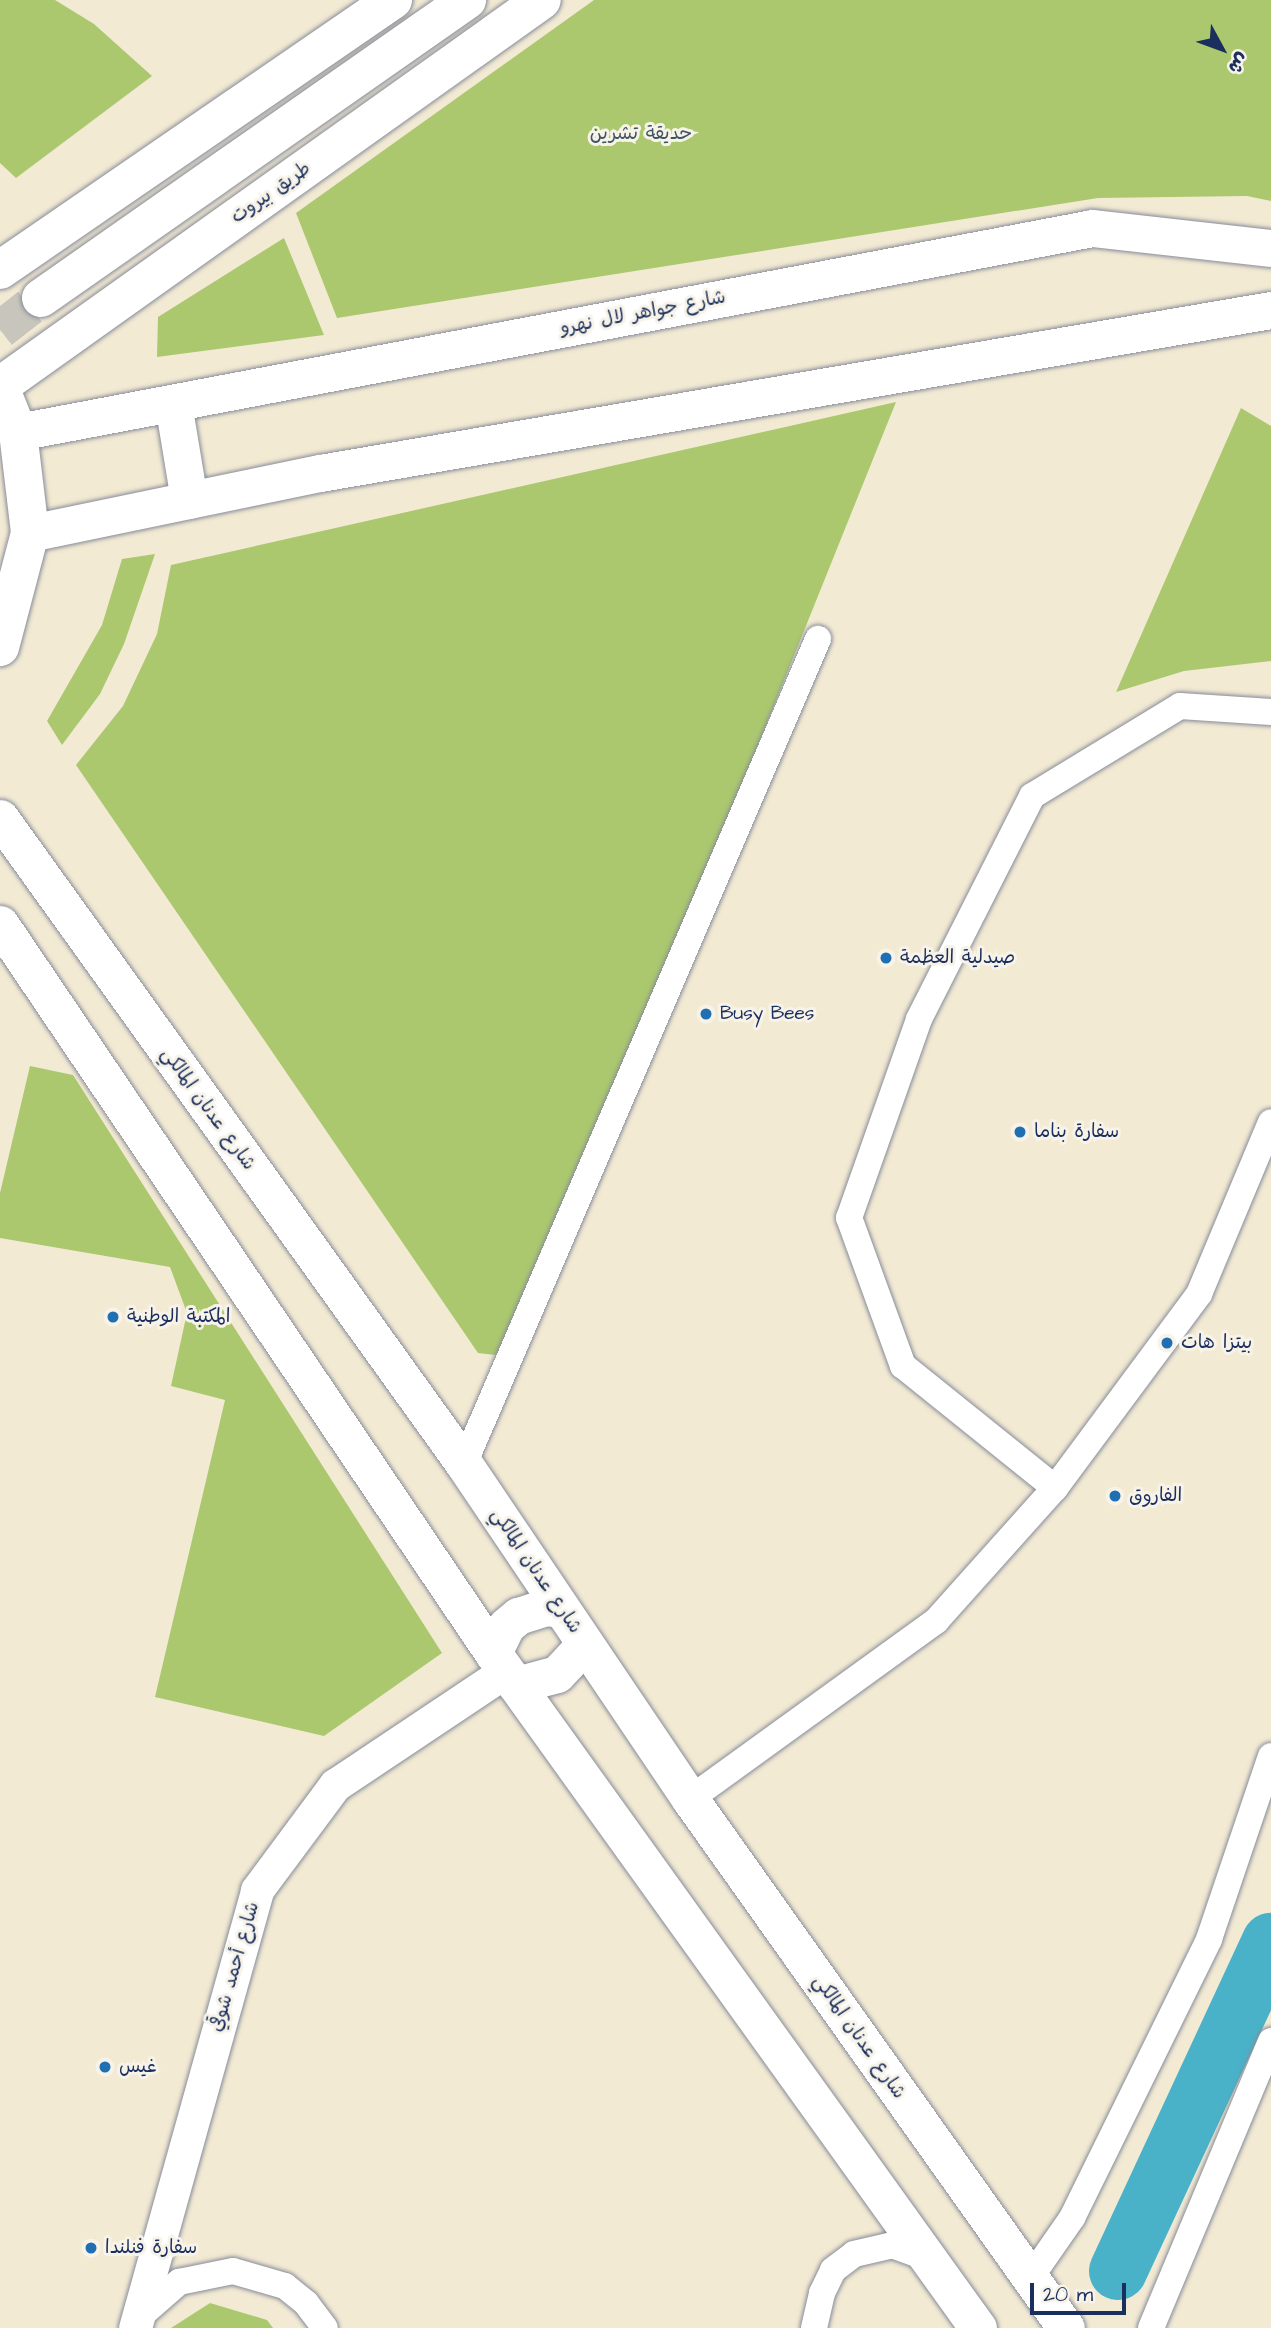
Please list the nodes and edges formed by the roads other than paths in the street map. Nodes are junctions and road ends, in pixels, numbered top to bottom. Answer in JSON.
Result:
{"nodes":[{"id":1,"x":393,"y":0,"type":"edge"},
{"id":2,"x":467,"y":0,"type":"edge"},
{"id":3,"x":542,"y":0,"type":"edge"},
{"id":4,"x":1271,"y":248,"type":"edge"},
{"id":5,"x":0,"y":270,"type":"edge"},
{"id":6,"x":41,"y":298,"type":"tunnel mouth"},
{"id":7,"x":1271,"y":310,"type":"edge"},
{"id":8,"x":0,"y":386,"type":"edge"},
{"id":9,"x":173,"y":403,"type":"junction"},
{"id":10,"x":18,"y":432,"type":"junction"},
{"id":11,"x":189,"y":500,"type":"junction"},
{"id":12,"x":30,"y":533,"type":"junction"},
{"id":13,"x":818,"y":639,"type":"dead end"},
{"id":14,"x":0,"y":647,"type":"edge"},
{"id":15,"x":1271,"y":712,"type":"edge"},
{"id":16,"x":0,"y":818,"type":"edge"},
{"id":17,"x":0,"y":924,"type":"edge"},
{"id":18,"x":1271,"y":1122,"type":"edge"},
{"id":19,"x":464,"y":1464,"type":"junction"},
{"id":20,"x":1055,"y":1488,"type":"junction"},
{"id":21,"x":561,"y":1609,"type":"junction"},
{"id":22,"x":585,"y":1644,"type":"junction"},
{"id":23,"x":505,"y":1670,"type":"junction"},
{"id":24,"x":1271,"y":1756,"type":"edge"},
{"id":25,"x":690,"y":1799,"type":"junction"},
{"id":26,"x":1271,"y":2041,"type":"edge"},
{"id":27,"x":929,"y":2259,"type":"junction"},
{"id":28,"x":1031,"y":2277,"type":"junction"},
{"id":29,"x":137,"y":2323,"type":"edge"},
{"id":30,"x":325,"y":2328,"type":"edge"},
{"id":31,"x":814,"y":2328,"type":"edge"},
{"id":32,"x":978,"y":2328,"type":"edge"},
{"id":33,"x":1066,"y":2328,"type":"edge"},
{"id":34,"x":1151,"y":2328,"type":"edge"}],
"edges":[{"from":1,"to":5,"type":"main road"},
{"from":2,"to":6,"type":"main road"},
{"from":3,"to":8,"type":"main road","name":"طريق بيروت"},
{"from":4,"to":9,"type":"main road","name":"شارع جواهر لال نهرو"},
{"from":7,"to":11,"type":"main road"},
{"from":8,"to":10,"type":"main road"},
{"from":9,"to":10,"type":"main road","name":"شارع جواهر لال نهرو"},
{"from":9,"to":11,"type":"main road"},
{"from":10,"to":12,"type":"main road"},
{"from":11,"to":12,"type":"main road"},
{"from":12,"to":14,"type":"main road"},
{"from":13,"to":19,"type":"street"},
{"from":15,"to":20,"type":"street"},
{"from":16,"to":19,"type":"main road","name":"شارع عدنان المالكي"},
{"from":17,"to":23,"type":"main road"},
{"from":18,"to":20,"type":"street"},
{"from":19,"to":21,"type":"main road","name":"شارع عدنان المالكي"},
{"from":20,"to":25,"type":"street"},
{"from":21,"to":22,"type":"main road","name":"شارع عدنان المالكي"},
{"from":21,"to":23,"type":"main road"},
{"from":22,"to":23,"type":"main road"},
{"from":22,"to":25,"type":"main road","name":"شارع عدنان المالكي"},
{"from":23,"to":27,"type":"main road"},
{"from":23,"to":29,"type":"street","name":"شارع أحمد شوقي"},
{"from":24,"to":28,"type":"street"},
{"from":25,"to":28,"type":"main road","name":"شارع عدنان المالكي"},
{"from":26,"to":34,"type":"street"},
{"from":27,"to":31,"type":"street"},
{"from":27,"to":32,"type":"main road"},
{"from":28,"to":33,"type":"main road","name":"شارع عدنان المالكي"},
{"from":29,"to":30,"type":"street"}]}
